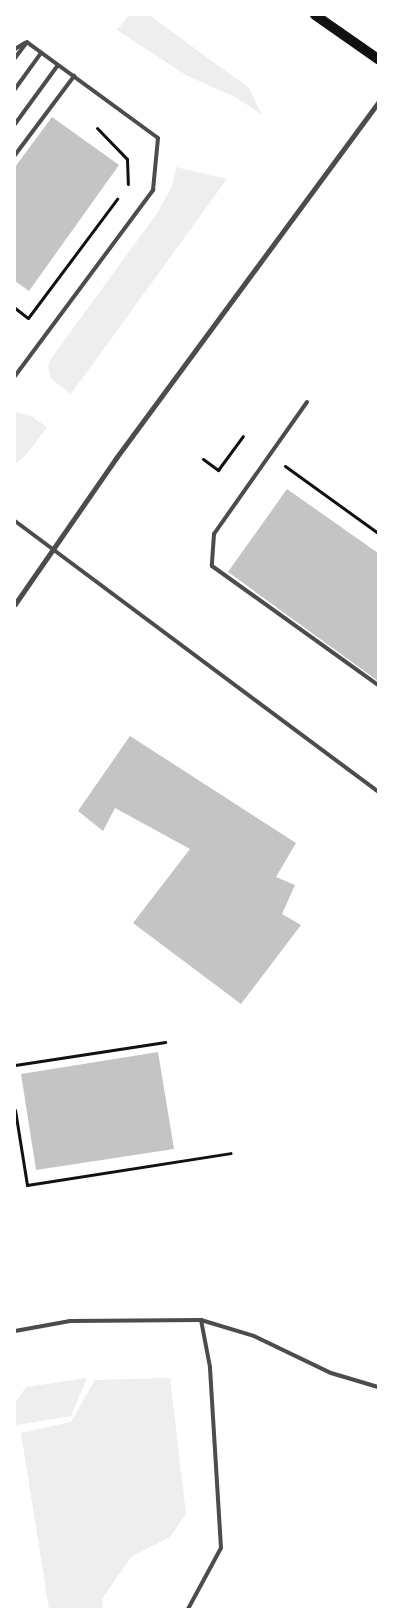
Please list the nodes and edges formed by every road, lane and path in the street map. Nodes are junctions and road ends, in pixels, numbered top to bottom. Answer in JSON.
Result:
{"nodes":[{"id":1,"x":314,"y":15,"type":"edge"},
{"id":2,"x":27,"y":42,"type":"junction"},
{"id":3,"x":15,"y":49,"type":"edge"},
{"id":4,"x":41,"y":53,"type":"junction"},
{"id":5,"x":15,"y":58,"type":"edge"},
{"id":6,"x":378,"y":58,"type":"edge"},
{"id":7,"x":58,"y":65,"type":"junction"},
{"id":8,"x":74,"y":76,"type":"junction"},
{"id":9,"x":15,"y":89,"type":"edge"},
{"id":10,"x":378,"y":102,"type":"edge"},
{"id":11,"x":15,"y":124,"type":"edge"},
{"id":12,"x":97,"y":128,"type":"dead end"},
{"id":13,"x":15,"y":155,"type":"edge"},
{"id":14,"x":15,"y":308,"type":"edge"},
{"id":15,"x":15,"y":376,"type":"edge"},
{"id":16,"x":307,"y":402,"type":"dead end"},
{"id":17,"x":243,"y":436,"type":"dead end"},
{"id":18,"x":203,"y":459,"type":"dead end"},
{"id":19,"x":284,"y":465,"type":"dead end"},
{"id":20,"x":15,"y":521,"type":"edge"},
{"id":21,"x":378,"y":533,"type":"edge"},
{"id":22,"x":52,"y":548,"type":"junction"},
{"id":23,"x":15,"y":604,"type":"edge"},
{"id":24,"x":378,"y":685,"type":"edge"},
{"id":25,"x":378,"y":792,"type":"edge"},
{"id":26,"x":165,"y":1042,"type":"dead end"},
{"id":27,"x":15,"y":1065,"type":"edge"},
{"id":28,"x":15,"y":1110,"type":"edge"},
{"id":29,"x":21,"y":1146,"type":"junction"},
{"id":30,"x":15,"y":1147,"type":"edge"},
{"id":31,"x":231,"y":1153,"type":"dead end"},
{"id":32,"x":201,"y":1320,"type":"junction"},
{"id":33,"x":15,"y":1332,"type":"edge"},
{"id":34,"x":378,"y":1387,"type":"edge"},
{"id":35,"x":188,"y":1609,"type":"edge"}],
"edges":[{"from":1,"to":6,"type":"main road"},
{"from":2,"to":3,"type":"lane"},
{"from":2,"to":4,"type":"lane"},
{"from":2,"to":5,"type":"lane"},
{"from":4,"to":7,"type":"lane"},
{"from":4,"to":9,"type":"lane"},
{"from":7,"to":8,"type":"lane"},
{"from":7,"to":11,"type":"lane"},
{"from":8,"to":13,"type":"lane"},
{"from":8,"to":15,"type":"lane"},
{"from":10,"to":22,"type":"street"},
{"from":12,"to":14,"type":"path"},
{"from":16,"to":24,"type":"lane"},
{"from":17,"to":18,"type":"path"},
{"from":19,"to":21,"type":"path"},
{"from":20,"to":22,"type":"lane"},
{"from":22,"to":23,"type":"street"},
{"from":22,"to":25,"type":"lane"},
{"from":26,"to":27,"type":"path"},
{"from":28,"to":29,"type":"path"},
{"from":29,"to":30,"type":"path"},
{"from":29,"to":31,"type":"path"},
{"from":32,"to":33,"type":"lane"},
{"from":32,"to":34,"type":"lane"},
{"from":32,"to":35,"type":"lane"}]}
